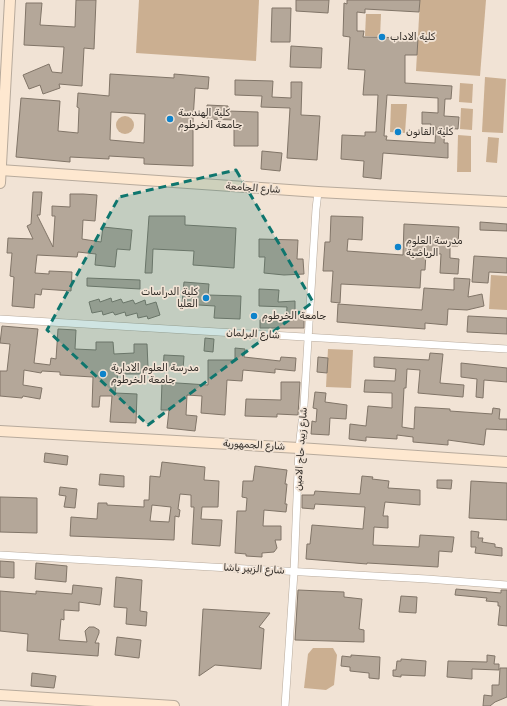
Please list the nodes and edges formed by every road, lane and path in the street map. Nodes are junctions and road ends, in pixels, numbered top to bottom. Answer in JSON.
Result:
{"nodes":[{"id":1,"x":10,"y":0,"type":"edge"},
{"id":2,"x":0,"y":170,"type":"edge"},
{"id":3,"x":0,"y":183,"type":"edge"},
{"id":4,"x":318,"y":192,"type":"junction"},
{"id":5,"x":507,"y":202,"type":"edge"},
{"id":6,"x":0,"y":318,"type":"edge"},
{"id":7,"x":308,"y":337,"type":"junction"},
{"id":8,"x":507,"y":349,"type":"edge"},
{"id":9,"x":0,"y":431,"type":"edge"},
{"id":10,"x":299,"y":448,"type":"junction"},
{"id":11,"x":507,"y":462,"type":"edge"},
{"id":12,"x":0,"y":555,"type":"edge"},
{"id":13,"x":294,"y":572,"type":"junction"},
{"id":14,"x":507,"y":585,"type":"edge"},
{"id":15,"x":1,"y":695,"type":"edge"},
{"id":16,"x":174,"y":706,"type":"edge"},
{"id":17,"x":285,"y":706,"type":"edge"}],
"edges":[{"from":1,"to":2,"type":"main road"},
{"from":2,"to":3,"type":"main road"},
{"from":2,"to":4,"type":"main road","name":"شارع الجامعة"},
{"from":4,"to":5,"type":"main road","name":"شارع الجامعة"},
{"from":4,"to":7,"type":"street","name":"شارع زبيد حاج الامين"},
{"from":6,"to":7,"type":"street","name":"شارع البرلمان"},
{"from":7,"to":8,"type":"street","name":"شارع البرلمان"},
{"from":7,"to":10,"type":"street","name":"شارع زبيد حاج الامين"},
{"from":9,"to":10,"type":"main road","name":"شارع الجمهورية"},
{"from":10,"to":11,"type":"main road","name":"شارع الجمهورية"},
{"from":10,"to":13,"type":"street","name":"شارع زبيد حاج الامين"},
{"from":12,"to":13,"type":"street","name":"شارع الزبير باشا"},
{"from":13,"to":14,"type":"street","name":"شارع الزبير باشا"},
{"from":13,"to":17,"type":"street","name":"شارع زبيد حاج الامين"},
{"from":15,"to":16,"type":"main road"}]}
